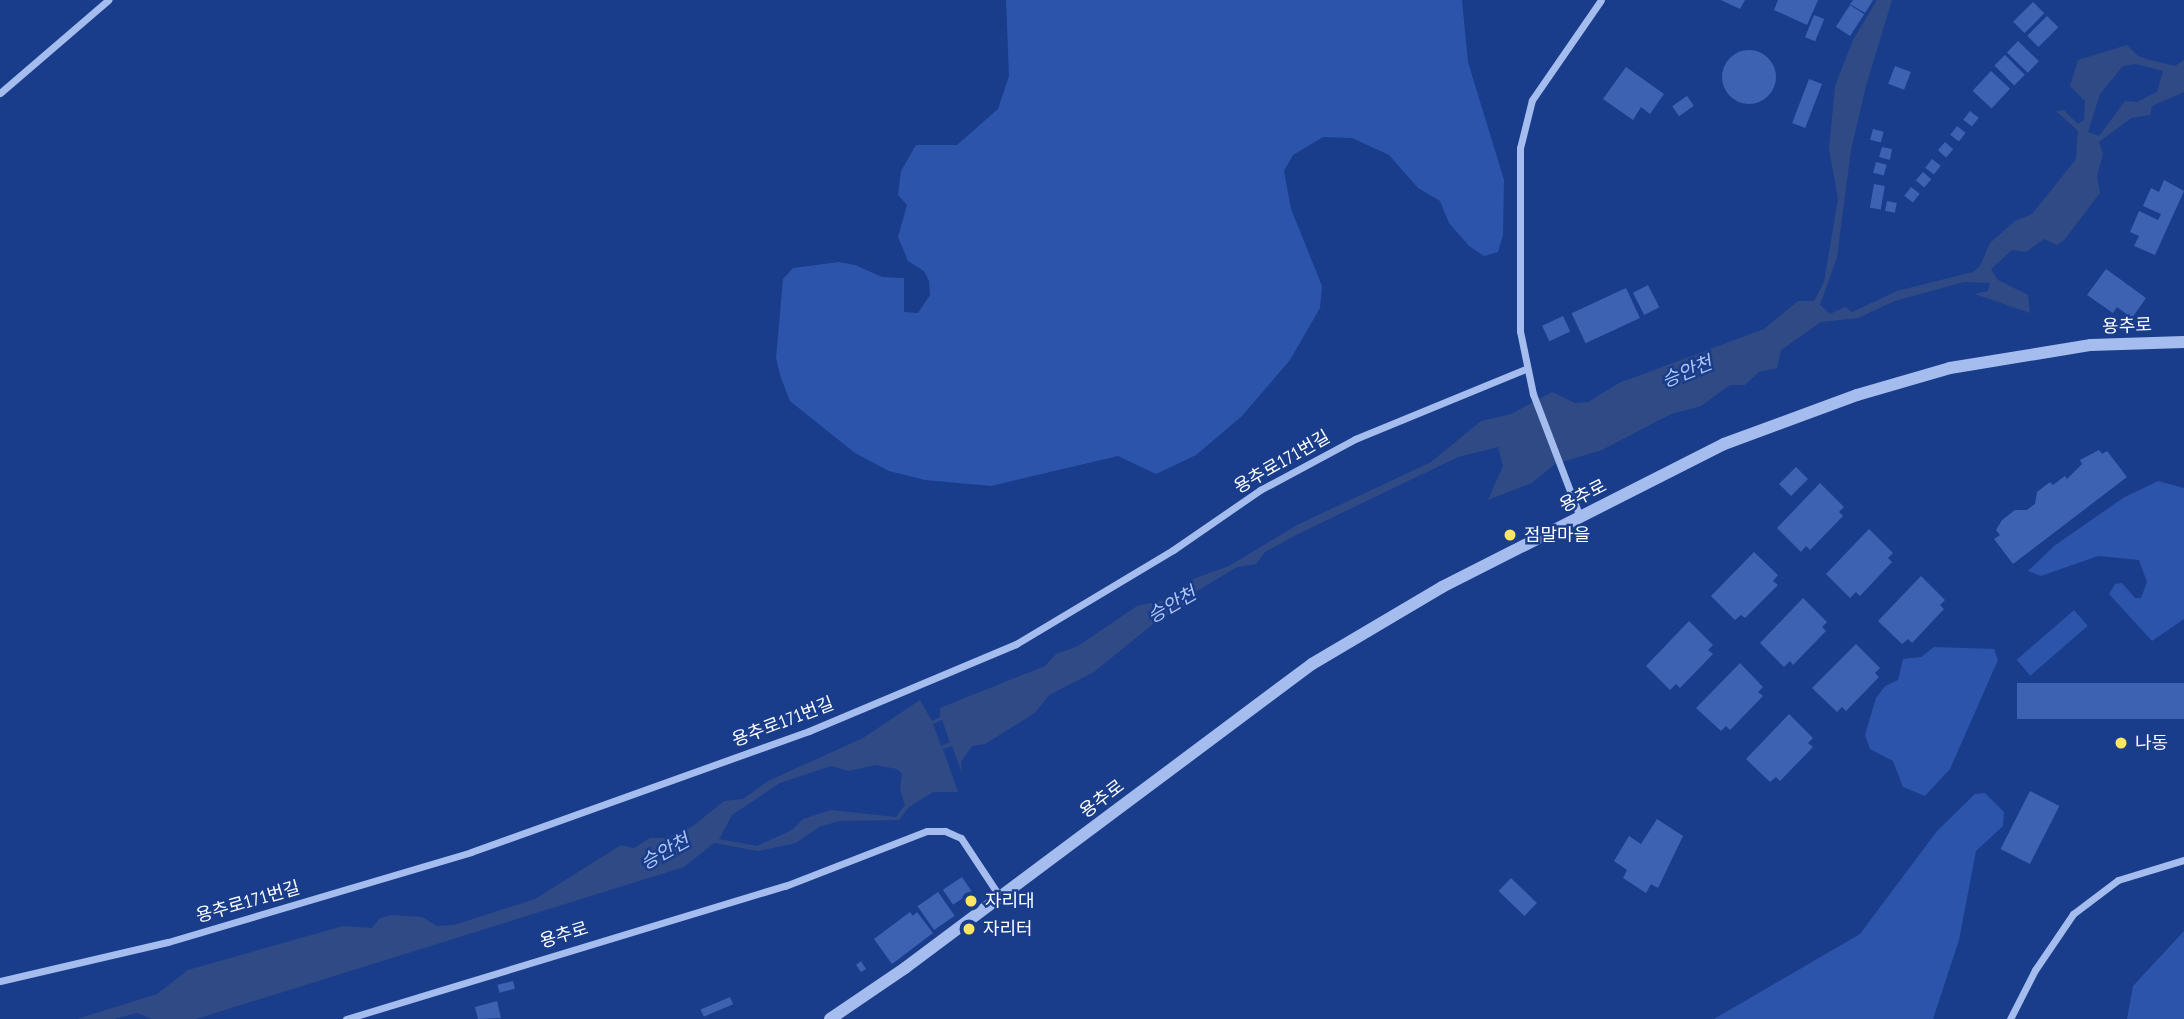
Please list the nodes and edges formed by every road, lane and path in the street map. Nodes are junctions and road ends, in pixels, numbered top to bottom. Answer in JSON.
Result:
{"nodes":[{"id":1,"x":108,"y":0,"type":"edge"},
{"id":2,"x":1601,"y":0,"type":"edge"},
{"id":3,"x":0,"y":93,"type":"edge"},
{"id":4,"x":2184,"y":342,"type":"edge"},
{"id":5,"x":1527,"y":369,"type":"junction"},
{"id":6,"x":1580,"y":517,"type":"junction"},
{"id":7,"x":2184,"y":860,"type":"edge"},
{"id":8,"x":1000,"y":897,"type":"junction"},
{"id":9,"x":0,"y":981,"type":"edge"},
{"id":10,"x":346,"y":1019,"type":"edge"},
{"id":11,"x":830,"y":1019,"type":"edge"},
{"id":12,"x":2010,"y":1019,"type":"edge"}],
"edges":[{"from":1,"to":3,"type":"street"},
{"from":2,"to":5,"type":"street"},
{"from":4,"to":6,"type":"street","name":"용추로"},
{"from":5,"to":6,"type":"street"},
{"from":5,"to":9,"type":"street","name":"용추로171번길"},
{"from":6,"to":8,"type":"street","name":"용추로"},
{"from":7,"to":12,"type":"street"},
{"from":8,"to":10,"type":"street","name":"용추로"},
{"from":8,"to":11,"type":"street","name":"용추로"}]}
